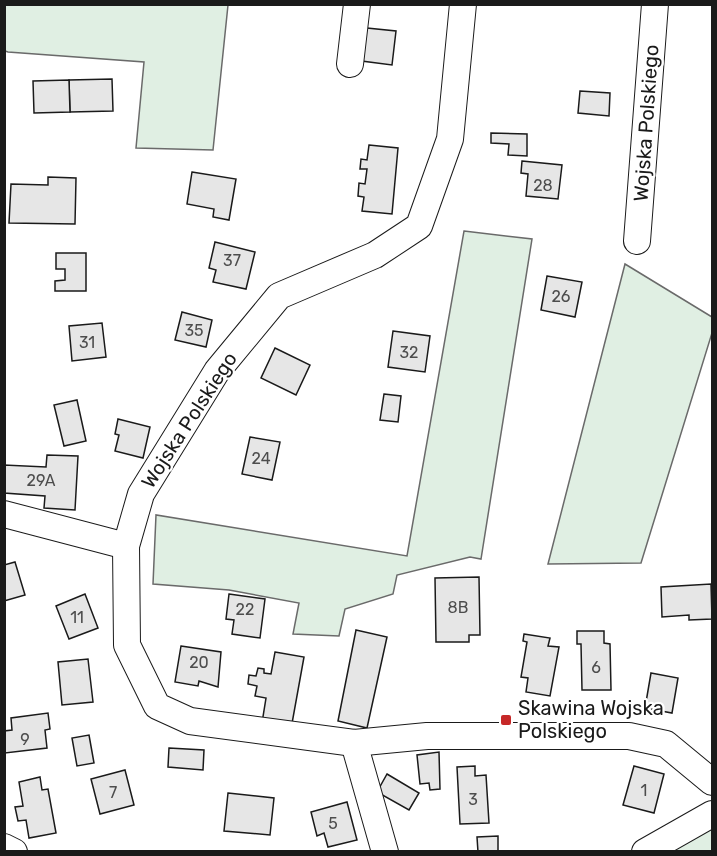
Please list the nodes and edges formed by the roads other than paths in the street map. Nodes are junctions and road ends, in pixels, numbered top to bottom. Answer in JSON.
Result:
{"nodes":[{"id":1,"x":357,"y":4,"type":"edge"},
{"id":2,"x":463,"y":4,"type":"edge"},
{"id":3,"x":655,"y":4,"type":"edge"},
{"id":4,"x":350,"y":64,"type":"dead end"},
{"id":5,"x":637,"y":241,"type":"dead end"},
{"id":6,"x":4,"y":514,"type":"edge"},
{"id":7,"x":126,"y":546,"type":"junction"},
{"id":8,"x":354,"y":743,"type":"junction"},
{"id":9,"x":712,"y":782,"type":"edge"},
{"id":10,"x":712,"y":814,"type":"edge"},
{"id":11,"x":4,"y":847,"type":"edge"},
{"id":12,"x":14,"y":852,"type":"edge"},
{"id":13,"x":385,"y":852,"type":"edge"},
{"id":14,"x":645,"y":852,"type":"edge"}],
"edges":[{"from":1,"to":4,"type":"street"},
{"from":2,"to":7,"type":"street","name":"Wojska Polskiego"},
{"from":3,"to":5,"type":"street","name":"Wojska Polskiego"},
{"from":6,"to":7,"type":"street"},
{"from":7,"to":8,"type":"street","name":"Wojska Polskiego"},
{"from":8,"to":9,"type":"street","name":"Wojska Polskiego"},
{"from":8,"to":13,"type":"street"},
{"from":10,"to":14,"type":"street"},
{"from":11,"to":12,"type":"street"}]}
